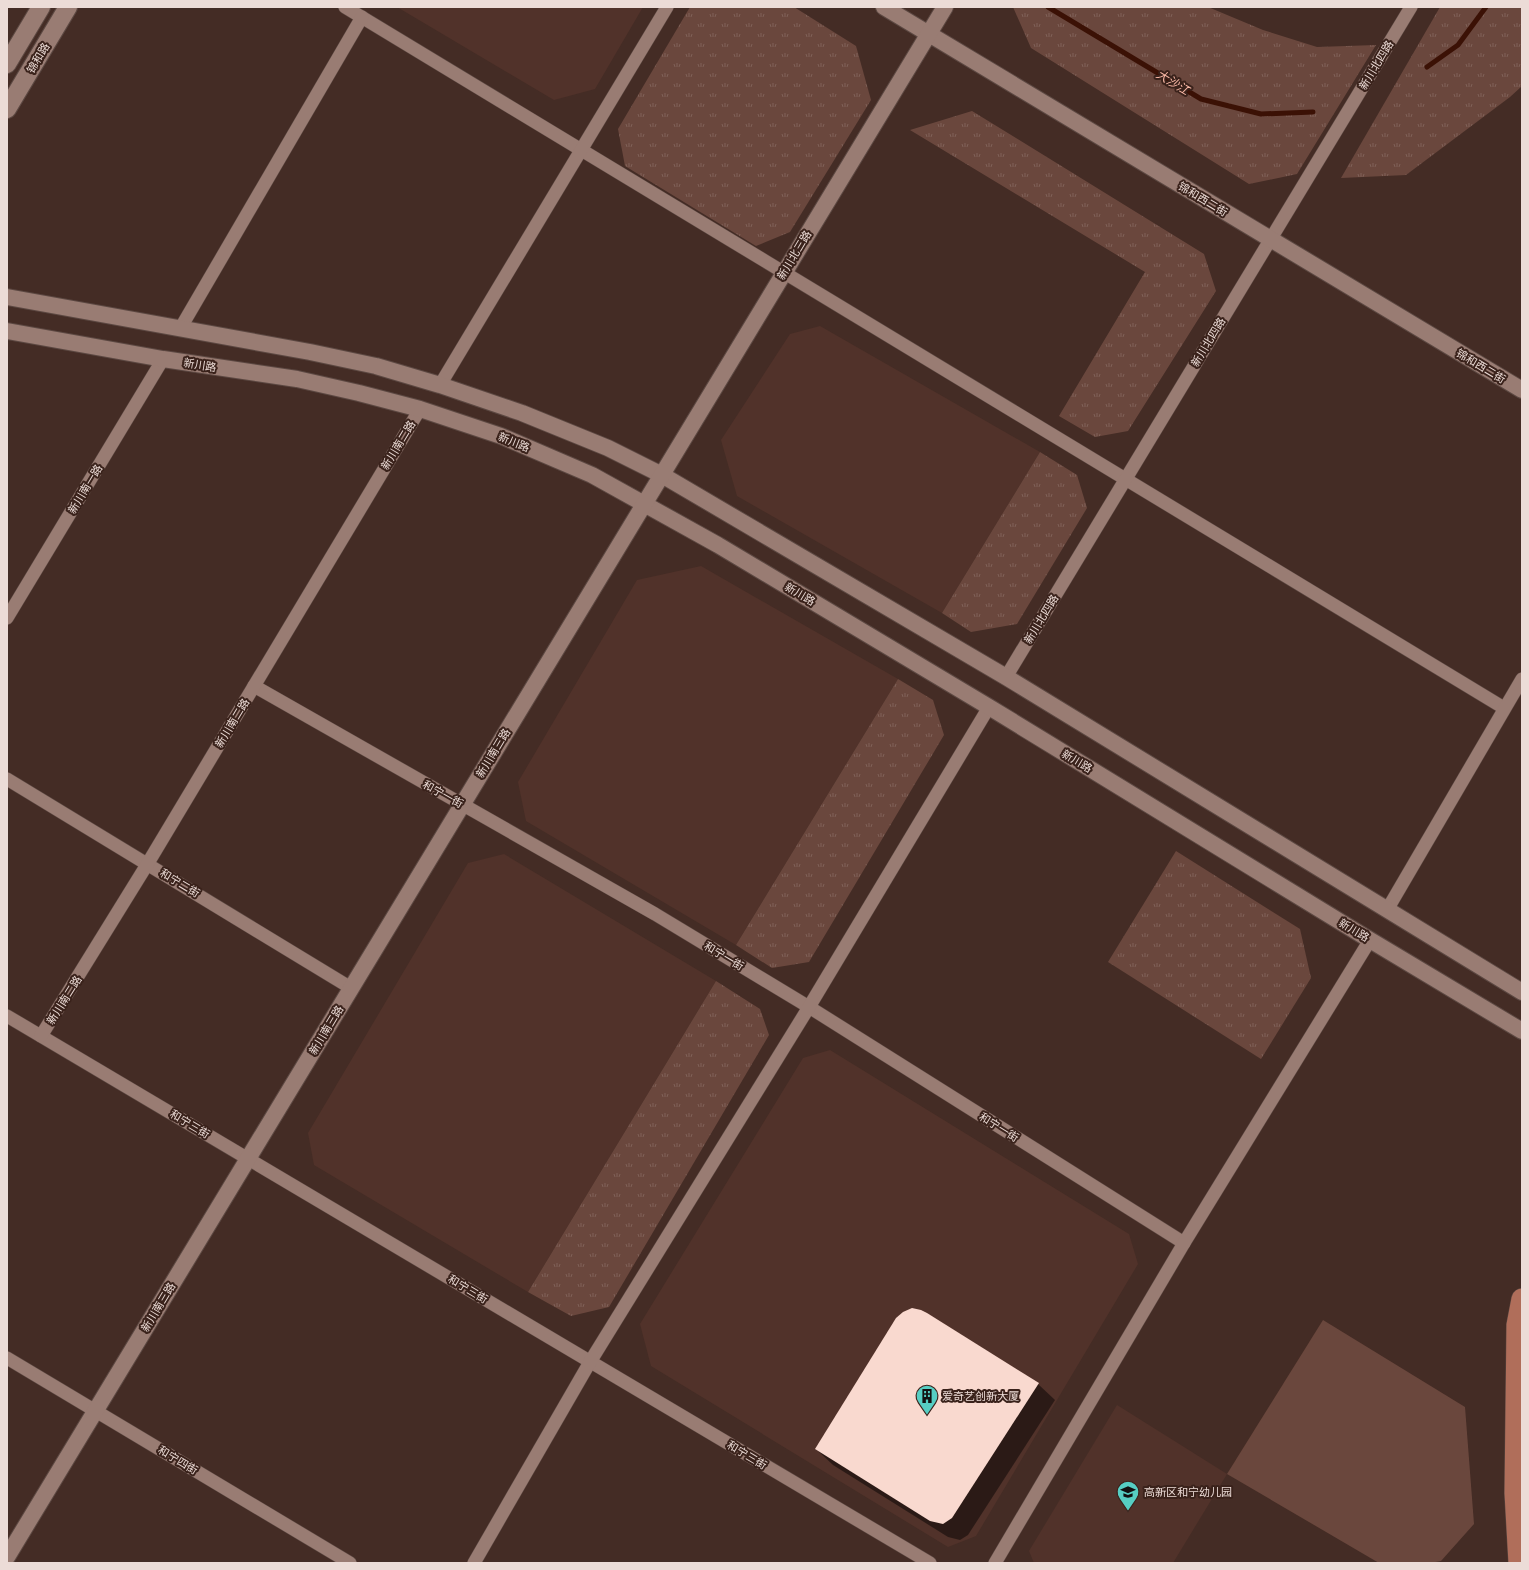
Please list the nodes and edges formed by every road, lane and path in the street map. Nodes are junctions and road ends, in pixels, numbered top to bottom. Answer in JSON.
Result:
{"nodes":[{"id":1,"x":41,"y":7,"type":"edge"},
{"id":2,"x":68,"y":7,"type":"edge"},
{"id":3,"x":345,"y":7,"type":"edge"},
{"id":4,"x":667,"y":7,"type":"edge"},
{"id":5,"x":884,"y":7,"type":"edge"},
{"id":6,"x":945,"y":7,"type":"edge"},
{"id":7,"x":1411,"y":7,"type":"edge"},
{"id":8,"x":362,"y":17,"type":"junction"},
{"id":9,"x":929,"y":34,"type":"junction"},
{"id":10,"x":7,"y":64,"type":"edge"},
{"id":11,"x":7,"y":109,"type":"edge"},
{"id":12,"x":582,"y":150,"type":"junction"},
{"id":13,"x":1270,"y":239,"type":"junction"},
{"id":14,"x":784,"y":272,"type":"junction"},
{"id":15,"x":7,"y":298,"type":"edge"},
{"id":16,"x":180,"y":329,"type":"junction"},
{"id":17,"x":7,"y":331,"type":"edge"},
{"id":18,"x":163,"y":359,"type":"junction"},
{"id":19,"x":440,"y":385,"type":"junction"},
{"id":20,"x":1522,"y":390,"type":"edge"},
{"id":21,"x":420,"y":409,"type":"junction"},
{"id":22,"x":662,"y":475,"type":"junction"},
{"id":23,"x":1126,"y":478,"type":"junction"},
{"id":24,"x":644,"y":503,"type":"junction"},
{"id":25,"x":7,"y":618,"type":"edge"},
{"id":26,"x":1006,"y":677,"type":"junction"},
{"id":27,"x":1522,"y":679,"type":"edge"},
{"id":28,"x":254,"y":686,"type":"junction"},
{"id":29,"x":989,"y":707,"type":"junction"},
{"id":30,"x":1504,"y":708,"type":"junction"},
{"id":31,"x":7,"y":779,"type":"edge"},
{"id":32,"x":462,"y":804,"type":"junction"},
{"id":33,"x":148,"y":863,"type":"junction"},
{"id":34,"x":1387,"y":910,"type":"junction"},
{"id":35,"x":1370,"y":940,"type":"junction"},
{"id":36,"x":351,"y":988,"type":"junction"},
{"id":37,"x":1522,"y":992,"type":"edge"},
{"id":38,"x":809,"y":1007,"type":"junction"},
{"id":39,"x":7,"y":1016,"type":"edge"},
{"id":40,"x":1522,"y":1031,"type":"edge"},
{"id":41,"x":41,"y":1036,"type":"junction"},
{"id":42,"x":248,"y":1159,"type":"junction"},
{"id":43,"x":1184,"y":1243,"type":"junction"},
{"id":44,"x":1522,"y":1299,"type":"edge"},
{"id":45,"x":7,"y":1358,"type":"edge"},
{"id":46,"x":590,"y":1362,"type":"junction"},
{"id":47,"x":95,"y":1411,"type":"junction"},
{"id":48,"x":7,"y":1557,"type":"edge"},
{"id":49,"x":350,"y":1563,"type":"edge"},
{"id":50,"x":474,"y":1563,"type":"edge"},
{"id":51,"x":930,"y":1563,"type":"edge"},
{"id":52,"x":994,"y":1563,"type":"edge"},
{"id":53,"x":1520,"y":1563,"type":"edge"}],
"edges":[{"from":1,"to":10,"type":"main road"},
{"from":2,"to":11,"type":"main road","name":"锦和路"},
{"from":3,"to":8,"type":"street"},
{"from":4,"to":12,"type":"street"},
{"from":5,"to":9,"type":"street","name":"锦和西二街"},
{"from":6,"to":9,"type":"street","name":"新川北三路"},
{"from":7,"to":13,"type":"street","name":"新川北四路"},
{"from":8,"to":12,"type":"street"},
{"from":8,"to":16,"type":"street"},
{"from":9,"to":13,"type":"street","name":"锦和西二街"},
{"from":9,"to":14,"type":"street","name":"新川北三路"},
{"from":12,"to":14,"type":"street"},
{"from":12,"to":19,"type":"street"},
{"from":13,"to":20,"type":"street","name":"锦和西二街"},
{"from":13,"to":23,"type":"street","name":"新川北四路"},
{"from":14,"to":22,"type":"street","name":"新川北三路"},
{"from":14,"to":23,"type":"street"},
{"from":15,"to":16,"type":"street"},
{"from":16,"to":19,"type":"street"},
{"from":17,"to":18,"type":"street","name":"新川路"},
{"from":18,"to":21,"type":"street","name":"新川路"},
{"from":18,"to":25,"type":"street","name":"新川南一路"},
{"from":19,"to":22,"type":"street"},
{"from":21,"to":24,"type":"street","name":"新川路"},
{"from":21,"to":28,"type":"street","name":"新川南二路"},
{"from":22,"to":24,"type":"street","name":"新川北三路"},
{"from":22,"to":26,"type":"street"},
{"from":23,"to":26,"type":"street","name":"新川北四路"},
{"from":23,"to":30,"type":"street"},
{"from":24,"to":29,"type":"street","name":"新川路"},
{"from":24,"to":32,"type":"street","name":"新川南三路"},
{"from":26,"to":34,"type":"street"},
{"from":27,"to":30,"type":"street"},
{"from":28,"to":32,"type":"street","name":"和宁一街"},
{"from":28,"to":33,"type":"street","name":"新川南二路"},
{"from":29,"to":35,"type":"street","name":"新川路"},
{"from":29,"to":38,"type":"street"},
{"from":30,"to":34,"type":"street"},
{"from":31,"to":33,"type":"street","name":"和宁二街"},
{"from":32,"to":36,"type":"street","name":"新川南三路"},
{"from":32,"to":38,"type":"street","name":"和宁一街"},
{"from":33,"to":36,"type":"street","name":"和宁二街"},
{"from":33,"to":41,"type":"street","name":"新川南二路"},
{"from":34,"to":37,"type":"street"},
{"from":35,"to":40,"type":"street","name":"新川路"},
{"from":35,"to":43,"type":"street"},
{"from":36,"to":42,"type":"street","name":"新川南三路"},
{"from":38,"to":43,"type":"street","name":"和宁一街"},
{"from":38,"to":46,"type":"street"},
{"from":39,"to":41,"type":"street","name":"和宁三街"},
{"from":41,"to":42,"type":"street","name":"和宁三街"},
{"from":42,"to":46,"type":"street","name":"和宁三街"},
{"from":42,"to":47,"type":"street","name":"新川南三路"},
{"from":43,"to":52,"type":"street"},
{"from":44,"to":53,"type":"main road"},
{"from":45,"to":47,"type":"street","name":"和宁四街"},
{"from":46,"to":50,"type":"street"},
{"from":46,"to":51,"type":"street","name":"和宁三街"},
{"from":47,"to":48,"type":"street","name":"新川南三路"},
{"from":47,"to":49,"type":"street","name":"和宁四街"}]}
